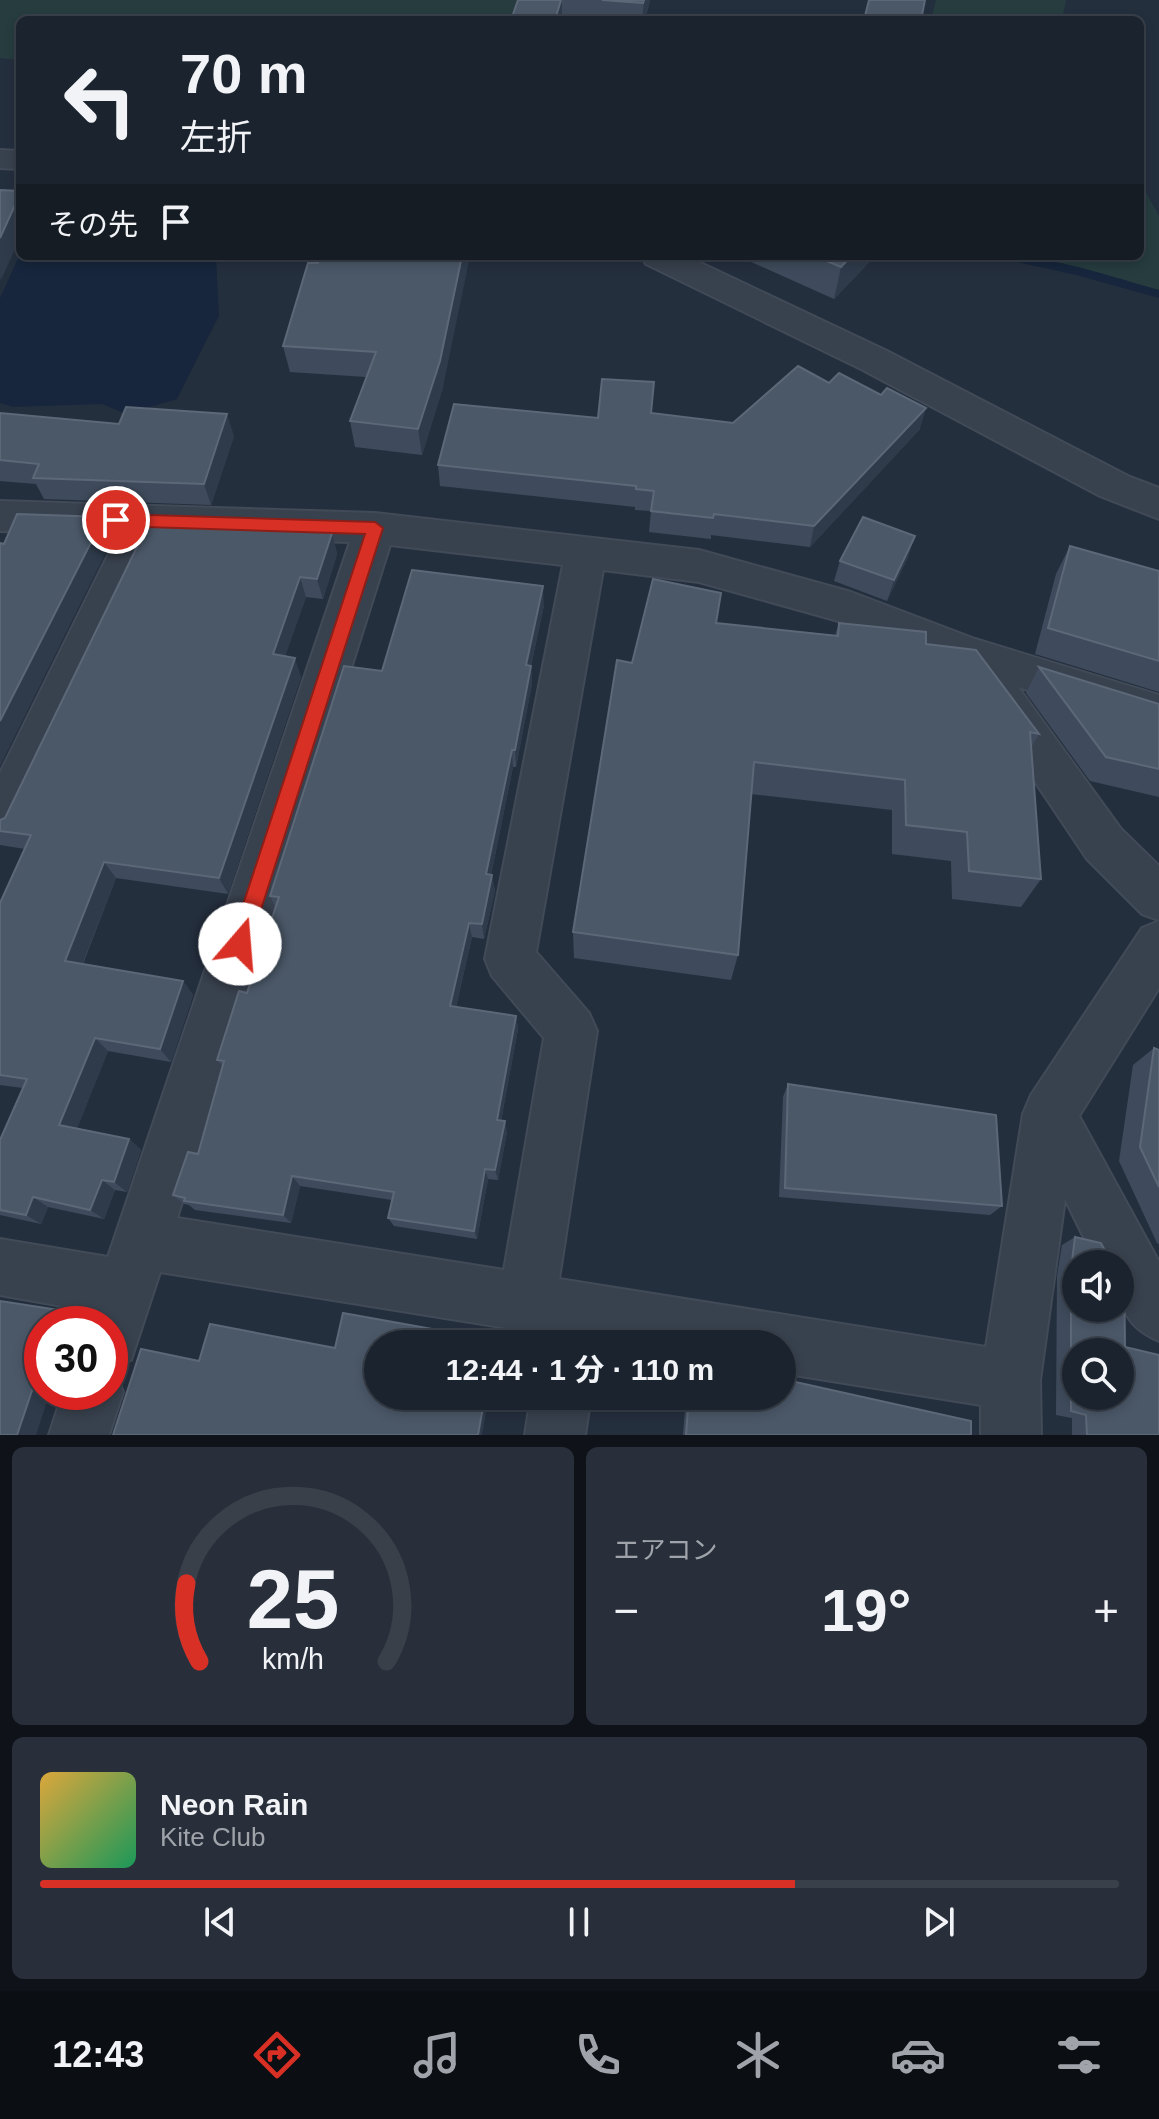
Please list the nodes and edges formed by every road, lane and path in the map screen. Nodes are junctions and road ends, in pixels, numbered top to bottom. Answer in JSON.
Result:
{"nodes":[{"id":1,"x":666,"y":260,"type":"edge"},
{"id":2,"x":1159,"y":504,"type":"edge"},
{"id":3,"x":0,"y":516,"type":"edge"},
{"id":4,"x":145,"y":521,"type":"junction"},
{"id":5,"x":375,"y":528,"type":"junction"},
{"id":6,"x":586,"y":553,"type":"junction"},
{"id":7,"x":966,"y":653,"type":"junction"},
{"id":8,"x":1159,"y":713,"type":"edge"},
{"id":9,"x":0,"y":820,"type":"edge"},
{"id":10,"x":1159,"y":898,"type":"edge"},
{"id":11,"x":1159,"y":944,"type":"edge"},
{"id":12,"x":1050,"y":1114,"type":"junction"},
{"id":13,"x":0,"y":1267,"type":"edge"},
{"id":14,"x":126,"y":1290,"type":"edge"},
{"id":15,"x":1159,"y":1312,"type":"edge"},
{"id":16,"x":557,"y":1319,"type":"edge"},
{"id":17,"x":1010,"y":1407,"type":"edge"},
{"id":18,"x":87,"y":1410,"type":"edge"},
{"id":19,"x":559,"y":1410,"type":"edge"},
{"id":20,"x":79,"y":1435,"type":"edge"},
{"id":21,"x":555,"y":1435,"type":"edge"}],
"edges":[{"from":1,"to":2,"type":"street"},
{"from":3,"to":4,"type":"street"},
{"from":4,"to":5,"type":"street"},
{"from":4,"to":9,"type":"street"},
{"from":5,"to":6,"type":"street"},
{"from":5,"to":14,"type":"street"},
{"from":6,"to":7,"type":"street"},
{"from":6,"to":16,"type":"street"},
{"from":7,"to":8,"type":"street"},
{"from":7,"to":10,"type":"street"},
{"from":11,"to":12,"type":"street"},
{"from":12,"to":15,"type":"street"},
{"from":12,"to":17,"type":"street"},
{"from":13,"to":14,"type":"street"},
{"from":14,"to":16,"type":"street"},
{"from":16,"to":17,"type":"street"},
{"from":18,"to":20,"type":"street"},
{"from":19,"to":21,"type":"street"}]}
